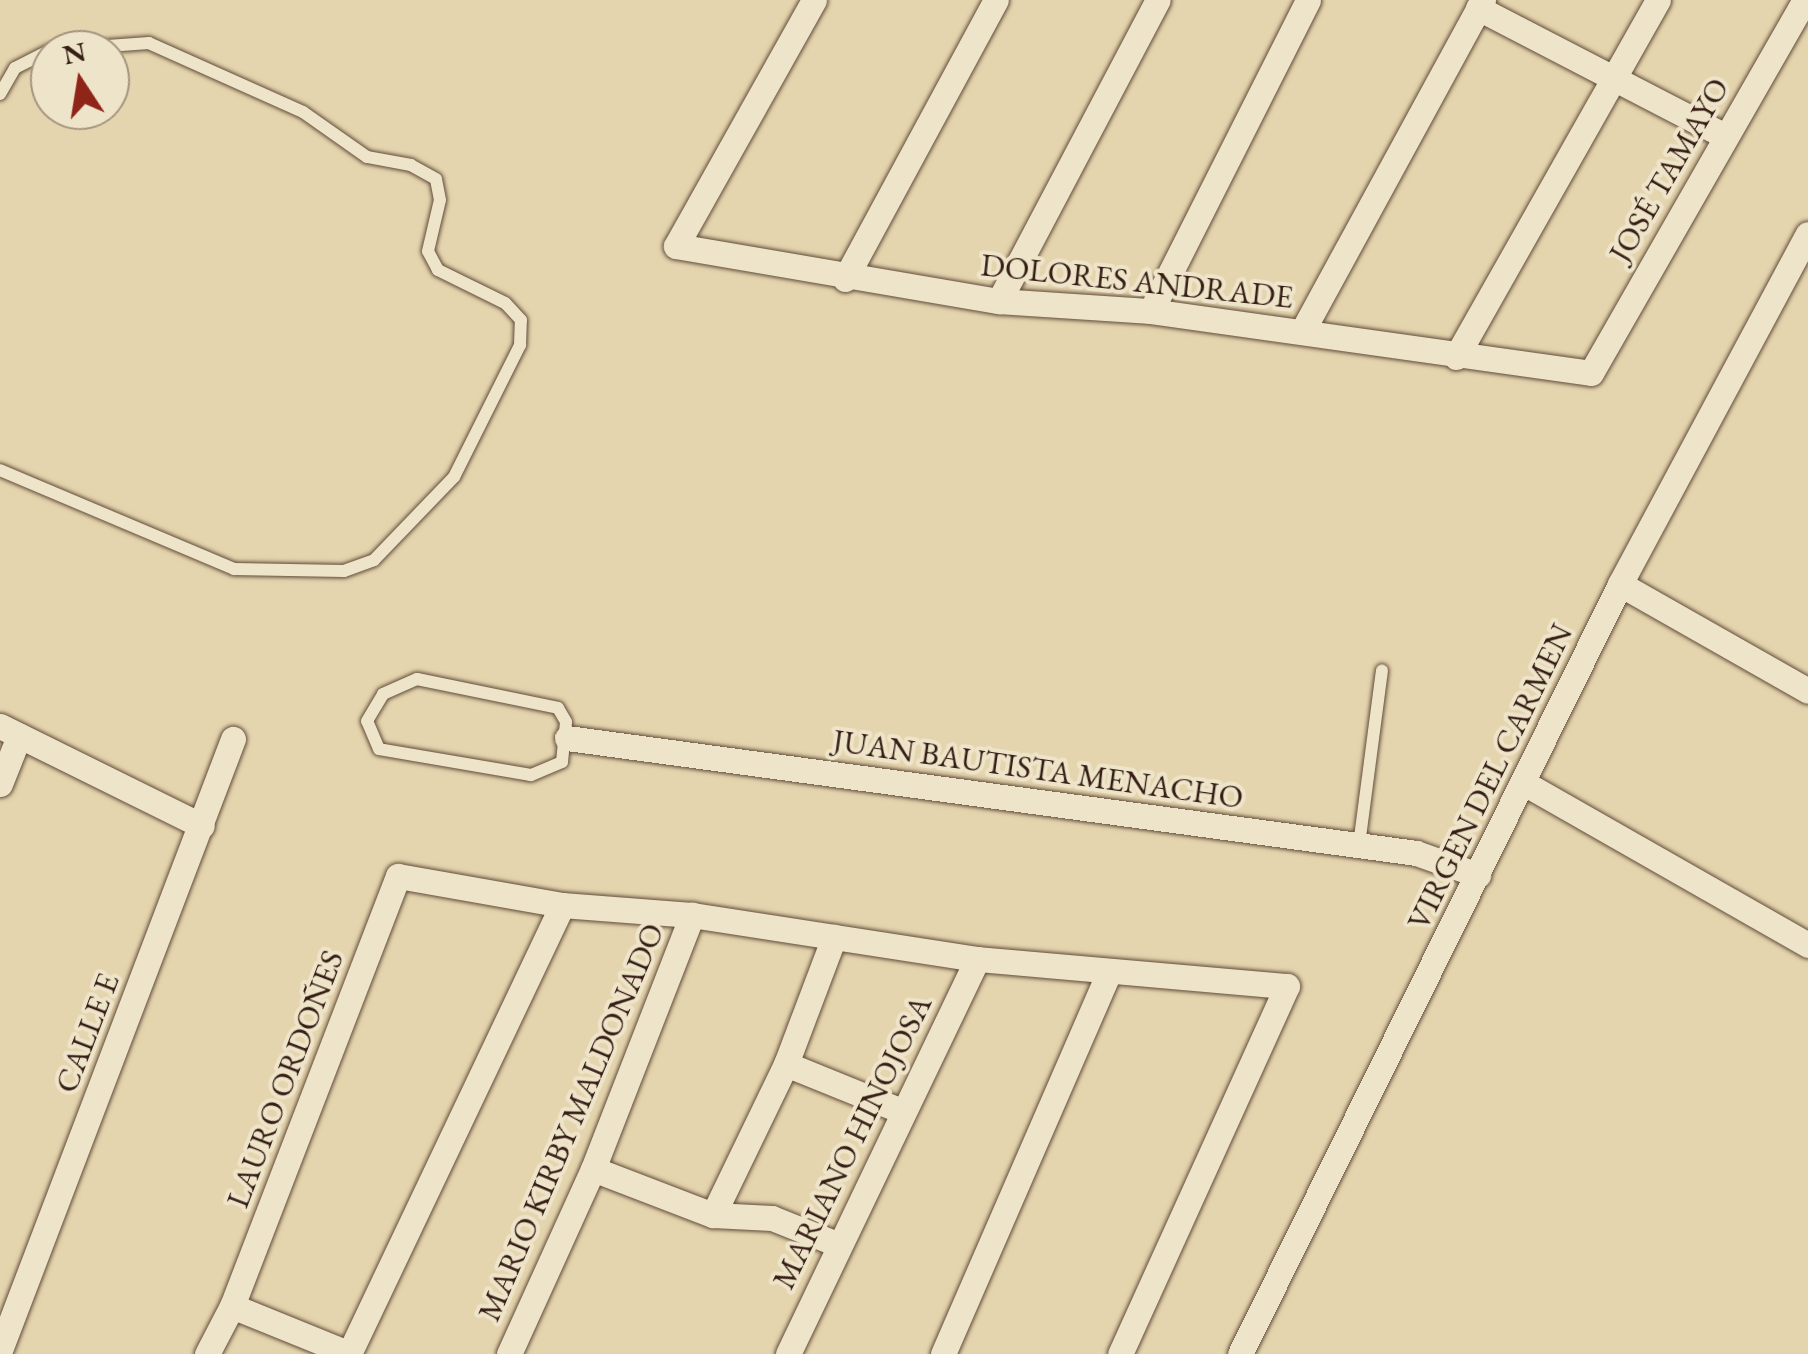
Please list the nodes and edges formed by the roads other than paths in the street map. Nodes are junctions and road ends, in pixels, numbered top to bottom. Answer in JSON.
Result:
{"nodes":[{"id":1,"x":814,"y":0,"type":"edge"},
{"id":2,"x":996,"y":0,"type":"edge"},
{"id":3,"x":1158,"y":0,"type":"edge"},
{"id":4,"x":1308,"y":0,"type":"edge"},
{"id":5,"x":1658,"y":0,"type":"edge"},
{"id":6,"x":1806,"y":0,"type":"edge"},
{"id":7,"x":1481,"y":4,"type":"edge"},
{"id":8,"x":130,"y":44,"type":"edge"},
{"id":9,"x":30,"y":60,"type":"edge"},
{"id":10,"x":1613,"y":78,"type":"junction"},
{"id":11,"x":0,"y":94,"type":"edge"},
{"id":12,"x":1725,"y":136,"type":"junction"},
{"id":13,"x":1808,"y":234,"type":"edge"},
{"id":14,"x":845,"y":279,"type":"junction"},
{"id":15,"x":999,"y":301,"type":"junction"},
{"id":16,"x":1151,"y":311,"type":"junction"},
{"id":17,"x":1302,"y":330,"type":"junction"},
{"id":18,"x":1456,"y":358,"type":"junction"},
{"id":19,"x":1592,"y":373,"type":"joint"},
{"id":20,"x":0,"y":470,"type":"edge"},
{"id":21,"x":1620,"y":584,"type":"junction"},
{"id":22,"x":1382,"y":671,"type":"dead end"},
{"id":23,"x":1808,"y":691,"type":"edge"},
{"id":24,"x":10,"y":731,"type":"edge"},
{"id":25,"x":234,"y":738,"type":"dead end"},
{"id":26,"x":576,"y":739,"type":"junction"},
{"id":27,"x":1524,"y":783,"type":"junction"},
{"id":28,"x":0,"y":784,"type":"edge"},
{"id":29,"x":202,"y":826,"type":"junction"},
{"id":30,"x":1359,"y":845,"type":"junction"},
{"id":31,"x":1478,"y":875,"type":"junction"},
{"id":32,"x":562,"y":905,"type":"junction"},
{"id":33,"x":692,"y":915,"type":"junction"},
{"id":34,"x":834,"y":937,"type":"junction"},
{"id":35,"x":1808,"y":946,"type":"edge"},
{"id":36,"x":977,"y":959,"type":"junction"},
{"id":37,"x":1109,"y":972,"type":"junction"},
{"id":38,"x":786,"y":1064,"type":"junction"},
{"id":39,"x":902,"y":1110,"type":"junction"},
{"id":40,"x":592,"y":1169,"type":"junction"},
{"id":41,"x":712,"y":1215,"type":"junction"},
{"id":42,"x":837,"y":1244,"type":"junction"},
{"id":43,"x":232,"y":1306,"type":"junction"},
{"id":44,"x":0,"y":1350,"type":"edge"},
{"id":45,"x":207,"y":1354,"type":"edge"},
{"id":46,"x":349,"y":1354,"type":"edge"},
{"id":47,"x":509,"y":1354,"type":"edge"},
{"id":48,"x":788,"y":1354,"type":"edge"},
{"id":49,"x":943,"y":1354,"type":"edge"},
{"id":50,"x":1120,"y":1354,"type":"edge"},
{"id":51,"x":1240,"y":1354,"type":"edge"}],
"edges":[{"from":1,"to":14,"type":"street","name":"DOLORES ANDRADE"},
{"from":2,"to":14,"type":"street"},
{"from":3,"to":15,"type":"street"},
{"from":4,"to":16,"type":"street"},
{"from":5,"to":10,"type":"street"},
{"from":6,"to":12,"type":"street","name":"JOSÉ TAMAYO"},
{"from":7,"to":10,"type":"street"},
{"from":7,"to":17,"type":"street"},
{"from":8,"to":20,"type":"lane"},
{"from":9,"to":11,"type":"lane"},
{"from":10,"to":12,"type":"street"},
{"from":10,"to":18,"type":"street"},
{"from":12,"to":19,"type":"street","name":"JOSÉ TAMAYO"},
{"from":13,"to":21,"type":"street","name":"VIRGEN DEL CARMEN"},
{"from":14,"to":15,"type":"street","name":"DOLORES ANDRADE"},
{"from":15,"to":16,"type":"street","name":"DOLORES ANDRADE"},
{"from":16,"to":17,"type":"street","name":"DOLORES ANDRADE"},
{"from":17,"to":18,"type":"street","name":"DOLORES ANDRADE"},
{"from":18,"to":19,"type":"street","name":"DOLORES ANDRADE"},
{"from":21,"to":23,"type":"street"},
{"from":21,"to":27,"type":"street","name":"VIRGEN DEL CARMEN"},
{"from":22,"to":30,"type":"lane"},
{"from":24,"to":28,"type":"street"},
{"from":24,"to":29,"type":"street"},
{"from":25,"to":29,"type":"street","name":"CALLE E"},
{"from":26,"to":26,"type":"lane"},
{"from":26,"to":30,"type":"street","name":"JUAN BAUTISTA MENACHO"},
{"from":27,"to":31,"type":"street","name":"VIRGEN DEL CARMEN"},
{"from":27,"to":35,"type":"street"},
{"from":29,"to":44,"type":"street","name":"CALLE E"},
{"from":30,"to":31,"type":"street","name":"JUAN BAUTISTA MENACHO"},
{"from":31,"to":51,"type":"street","name":"VIRGEN DEL CARMEN"},
{"from":32,"to":33,"type":"street"},
{"from":32,"to":43,"type":"street","name":"LAURO ORDOÑES"},
{"from":32,"to":46,"type":"street"},
{"from":33,"to":34,"type":"street"},
{"from":33,"to":40,"type":"street","name":"MARIO KIRBY MALDONADO"},
{"from":34,"to":36,"type":"street"},
{"from":34,"to":38,"type":"street"},
{"from":36,"to":37,"type":"street"},
{"from":36,"to":39,"type":"street","name":"MARIANO HINOJOSA"},
{"from":37,"to":49,"type":"street"},
{"from":37,"to":50,"type":"street"},
{"from":38,"to":39,"type":"street"},
{"from":38,"to":41,"type":"street"},
{"from":39,"to":42,"type":"street","name":"MARIANO HINOJOSA"},
{"from":40,"to":41,"type":"street"},
{"from":40,"to":47,"type":"street","name":"MARIO KIRBY MALDONADO"},
{"from":41,"to":42,"type":"street"},
{"from":42,"to":48,"type":"street","name":"MARIANO HINOJOSA"},
{"from":43,"to":45,"type":"street","name":"LAURO ORDOÑES"},
{"from":43,"to":46,"type":"street"}]}
